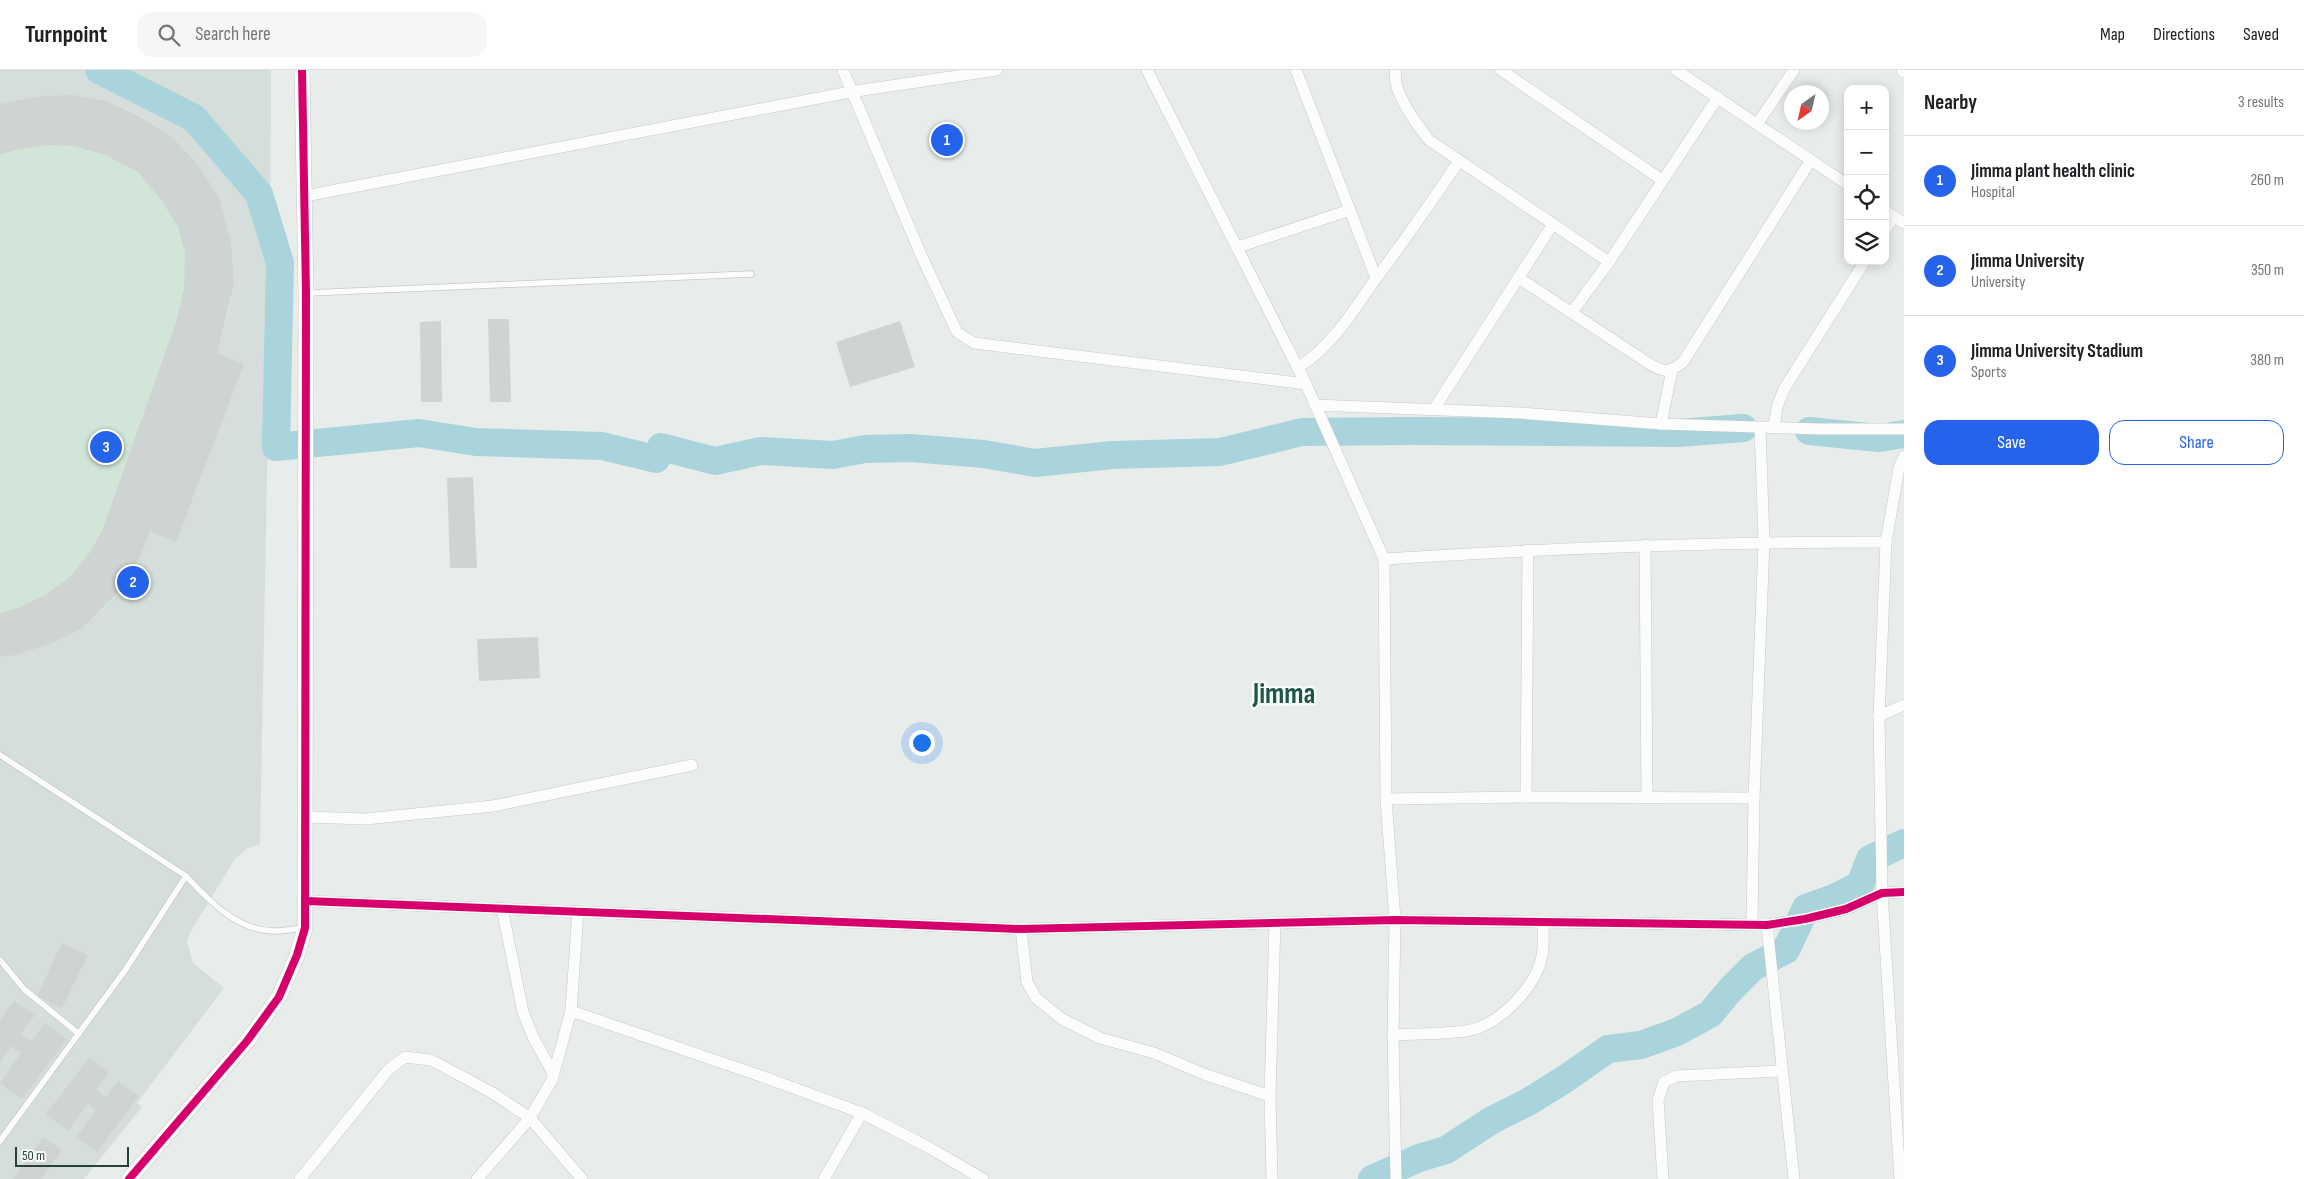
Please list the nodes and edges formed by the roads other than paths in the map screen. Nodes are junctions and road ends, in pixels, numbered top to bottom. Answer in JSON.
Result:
{"nodes":[{"id":1,"x":302,"y":70,"type":"edge"},
{"id":2,"x":843,"y":70,"type":"edge"},
{"id":3,"x":997,"y":70,"type":"edge"},
{"id":4,"x":1147,"y":70,"type":"edge"},
{"id":5,"x":1296,"y":70,"type":"edge"},
{"id":6,"x":1396,"y":70,"type":"edge"},
{"id":7,"x":1501,"y":70,"type":"edge"},
{"id":8,"x":1676,"y":70,"type":"edge"},
{"id":9,"x":1794,"y":70,"type":"edge"},
{"id":10,"x":850,"y":92,"type":"junction"},
{"id":11,"x":1718,"y":97,"type":"junction"},
{"id":12,"x":1757,"y":124,"type":"junction"},
{"id":13,"x":1811,"y":160,"type":"junction"},
{"id":14,"x":1459,"y":161,"type":"junction"},
{"id":15,"x":1662,"y":180,"type":"junction"},
{"id":16,"x":1844,"y":183,"type":"edge"},
{"id":17,"x":305,"y":196,"type":"junction"},
{"id":18,"x":1350,"y":210,"type":"junction"},
{"id":19,"x":1889,"y":214,"type":"edge"},
{"id":20,"x":1904,"y":223,"type":"edge"},
{"id":21,"x":1553,"y":224,"type":"junction"},
{"id":22,"x":1238,"y":248,"type":"junction"},
{"id":23,"x":1609,"y":262,"type":"junction"},
{"id":24,"x":1862,"y":265,"type":"edge"},
{"id":25,"x":750,"y":274,"type":"dead end"},
{"id":26,"x":1376,"y":278,"type":"junction"},
{"id":27,"x":1519,"y":278,"type":"junction"},
{"id":28,"x":306,"y":293,"type":"junction"},
{"id":29,"x":1572,"y":312,"type":"junction"},
{"id":30,"x":1297,"y":368,"type":"junction"},
{"id":31,"x":1672,"y":370,"type":"junction"},
{"id":32,"x":1306,"y":384,"type":"junction"},
{"id":33,"x":1315,"y":404,"type":"junction"},
{"id":34,"x":1434,"y":409,"type":"junction"},
{"id":35,"x":1661,"y":424,"type":"junction"},
{"id":36,"x":1760,"y":427,"type":"junction"},
{"id":37,"x":1774,"y":428,"type":"junction"},
{"id":38,"x":1904,"y":428,"type":"edge"},
{"id":39,"x":1904,"y":456,"type":"edge"},
{"id":40,"x":1764,"y":542,"type":"junction"},
{"id":41,"x":1886,"y":542,"type":"junction"},
{"id":42,"x":1645,"y":545,"type":"junction"},
{"id":43,"x":1528,"y":550,"type":"junction"},
{"id":44,"x":1384,"y":559,"type":"junction"},
{"id":45,"x":1904,"y":705,"type":"edge"},
{"id":46,"x":1879,"y":716,"type":"junction"},
{"id":47,"x":0,"y":755,"type":"edge"},
{"id":48,"x":692,"y":765,"type":"dead end"},
{"id":49,"x":1526,"y":796,"type":"junction"},
{"id":50,"x":1647,"y":797,"type":"junction"},
{"id":51,"x":1754,"y":798,"type":"junction"},
{"id":52,"x":1386,"y":799,"type":"junction"},
{"id":53,"x":306,"y":817,"type":"junction"},
{"id":54,"x":186,"y":876,"type":"junction"},
{"id":55,"x":1904,"y":892,"type":"edge"},
{"id":56,"x":1882,"y":894,"type":"junction"},
{"id":57,"x":306,"y":901,"type":"junction"},
{"id":58,"x":502,"y":908,"type":"junction"},
{"id":59,"x":578,"y":911,"type":"junction"},
{"id":60,"x":1395,"y":920,"type":"junction"},
{"id":61,"x":1275,"y":922,"type":"junction"},
{"id":62,"x":1543,"y":922,"type":"junction"},
{"id":63,"x":1752,"y":924,"type":"junction"},
{"id":64,"x":1767,"y":925,"type":"junction"},
{"id":65,"x":305,"y":928,"type":"junction"},
{"id":66,"x":1021,"y":929,"type":"junction"},
{"id":67,"x":0,"y":960,"type":"edge"},
{"id":68,"x":571,"y":1011,"type":"junction"},
{"id":69,"x":79,"y":1034,"type":"junction"},
{"id":70,"x":1392,"y":1035,"type":"junction"},
{"id":71,"x":1782,"y":1071,"type":"junction"},
{"id":72,"x":553,"y":1074,"type":"junction"},
{"id":73,"x":1270,"y":1096,"type":"junction"},
{"id":74,"x":862,"y":1113,"type":"junction"},
{"id":75,"x":530,"y":1118,"type":"junction"},
{"id":76,"x":10,"y":1128,"type":"junction"},
{"id":77,"x":0,"y":1129,"type":"edge"},
{"id":78,"x":0,"y":1141,"type":"edge"},
{"id":79,"x":1901,"y":1148,"type":"edge"},
{"id":80,"x":129,"y":1179,"type":"edge"},
{"id":81,"x":300,"y":1179,"type":"edge"},
{"id":82,"x":477,"y":1179,"type":"edge"},
{"id":83,"x":582,"y":1179,"type":"edge"},
{"id":84,"x":824,"y":1179,"type":"edge"},
{"id":85,"x":983,"y":1179,"type":"edge"},
{"id":86,"x":1272,"y":1179,"type":"edge"},
{"id":87,"x":1396,"y":1179,"type":"edge"},
{"id":88,"x":1663,"y":1179,"type":"edge"},
{"id":89,"x":1794,"y":1179,"type":"edge"},
{"id":90,"x":1900,"y":1179,"type":"edge"}],
"edges":[{"from":1,"to":17,"type":"street"},
{"from":2,"to":10,"type":"street"},
{"from":3,"to":10,"type":"street"},
{"from":4,"to":22,"type":"street"},
{"from":5,"to":18,"type":"street"},
{"from":6,"to":14,"type":"street"},
{"from":7,"to":15,"type":"street"},
{"from":8,"to":11,"type":"street"},
{"from":9,"to":12,"type":"street"},
{"from":10,"to":17,"type":"street"},
{"from":10,"to":32,"type":"street"},
{"from":11,"to":12,"type":"street"},
{"from":11,"to":15,"type":"street"},
{"from":12,"to":13,"type":"street"},
{"from":13,"to":16,"type":"street"},
{"from":13,"to":31,"type":"street"},
{"from":14,"to":21,"type":"street"},
{"from":14,"to":26,"type":"street"},
{"from":15,"to":23,"type":"street"},
{"from":17,"to":28,"type":"street"},
{"from":18,"to":22,"type":"street"},
{"from":18,"to":26,"type":"street"},
{"from":19,"to":20,"type":"street"},
{"from":21,"to":23,"type":"street"},
{"from":21,"to":27,"type":"street"},
{"from":22,"to":30,"type":"street"},
{"from":23,"to":29,"type":"street"},
{"from":24,"to":37,"type":"street"},
{"from":25,"to":28,"type":"lane"},
{"from":26,"to":30,"type":"street"},
{"from":27,"to":29,"type":"street"},
{"from":27,"to":34,"type":"street"},
{"from":28,"to":53,"type":"street"},
{"from":29,"to":31,"type":"street"},
{"from":30,"to":32,"type":"street"},
{"from":31,"to":35,"type":"street"},
{"from":32,"to":33,"type":"street"},
{"from":33,"to":34,"type":"street"},
{"from":33,"to":44,"type":"street"},
{"from":34,"to":35,"type":"street"},
{"from":35,"to":36,"type":"street"},
{"from":36,"to":37,"type":"street"},
{"from":36,"to":40,"type":"street"},
{"from":37,"to":38,"type":"street"},
{"from":39,"to":41,"type":"street"},
{"from":40,"to":41,"type":"street"},
{"from":40,"to":42,"type":"street"},
{"from":40,"to":51,"type":"street"},
{"from":41,"to":46,"type":"street"},
{"from":42,"to":43,"type":"street"},
{"from":42,"to":50,"type":"street"},
{"from":43,"to":44,"type":"street"},
{"from":43,"to":49,"type":"street"},
{"from":44,"to":52,"type":"street"},
{"from":45,"to":46,"type":"street"},
{"from":46,"to":56,"type":"street"},
{"from":47,"to":54,"type":"lane"},
{"from":48,"to":53,"type":"street"},
{"from":49,"to":50,"type":"street"},
{"from":49,"to":52,"type":"street"},
{"from":50,"to":51,"type":"street"},
{"from":51,"to":63,"type":"street"},
{"from":52,"to":60,"type":"street"},
{"from":53,"to":57,"type":"street"},
{"from":54,"to":65,"type":"lane"},
{"from":54,"to":69,"type":"lane"},
{"from":55,"to":56,"type":"street"},
{"from":56,"to":64,"type":"street"},
{"from":56,"to":79,"type":"street"},
{"from":57,"to":58,"type":"street"},
{"from":57,"to":65,"type":"street"},
{"from":58,"to":59,"type":"street"},
{"from":58,"to":72,"type":"street"},
{"from":59,"to":66,"type":"street"},
{"from":59,"to":68,"type":"street"},
{"from":60,"to":61,"type":"street"},
{"from":60,"to":62,"type":"street"},
{"from":60,"to":70,"type":"street"},
{"from":61,"to":66,"type":"street"},
{"from":61,"to":73,"type":"street"},
{"from":62,"to":63,"type":"street"},
{"from":62,"to":70,"type":"street"},
{"from":63,"to":64,"type":"street"},
{"from":64,"to":71,"type":"street"},
{"from":65,"to":80,"type":"street"},
{"from":66,"to":73,"type":"street"},
{"from":67,"to":69,"type":"lane"},
{"from":68,"to":72,"type":"street"},
{"from":68,"to":74,"type":"street"},
{"from":69,"to":76,"type":"lane"},
{"from":70,"to":87,"type":"street"},
{"from":71,"to":88,"type":"street"},
{"from":71,"to":89,"type":"street"},
{"from":72,"to":75,"type":"street"},
{"from":73,"to":86,"type":"street"},
{"from":74,"to":84,"type":"street"},
{"from":74,"to":85,"type":"street"},
{"from":75,"to":81,"type":"street"},
{"from":75,"to":82,"type":"street"},
{"from":75,"to":83,"type":"street"},
{"from":76,"to":77,"type":"lane"},
{"from":76,"to":78,"type":"lane"},
{"from":79,"to":90,"type":"street"}]}
